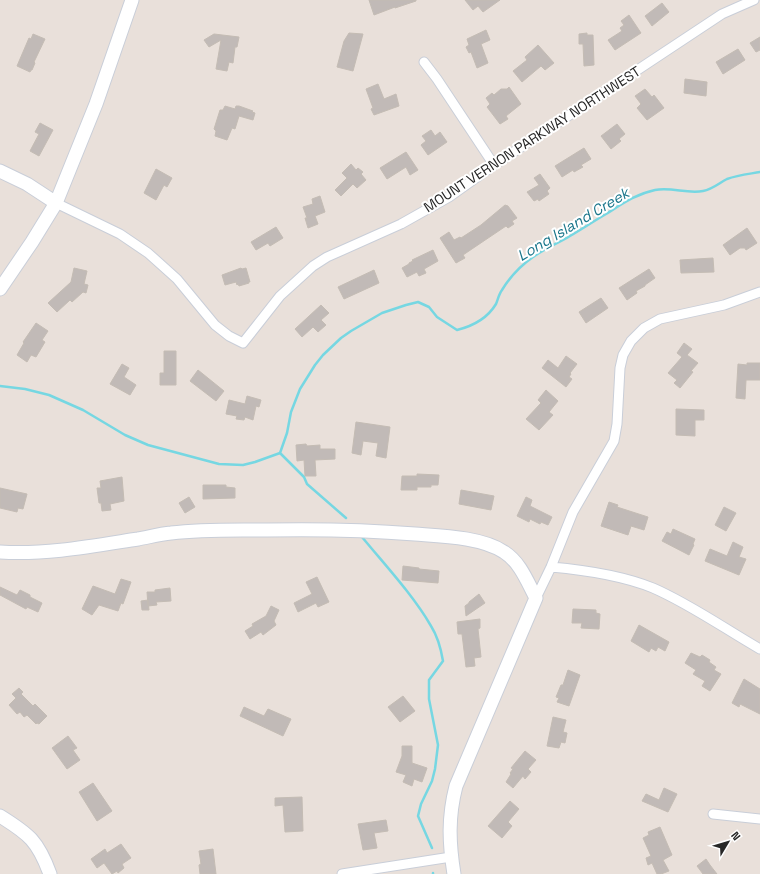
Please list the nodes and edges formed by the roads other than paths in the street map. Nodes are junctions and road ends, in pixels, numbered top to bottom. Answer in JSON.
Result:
{"nodes":[{"id":1,"x":132,"y":0,"type":"edge"},
{"id":2,"x":754,"y":0,"type":"edge"},
{"id":3,"x":424,"y":62,"type":"dead end"},
{"id":4,"x":494,"y":165,"type":"junction"},
{"id":5,"x":0,"y":171,"type":"edge"},
{"id":6,"x":56,"y":204,"type":"junction"},
{"id":7,"x":0,"y":289,"type":"edge"},
{"id":8,"x":760,"y":292,"type":"edge"},
{"id":9,"x":0,"y":552,"type":"edge"},
{"id":10,"x":551,"y":566,"type":"junction"},
{"id":11,"x":536,"y":598,"type":"junction"},
{"id":12,"x":760,"y":649,"type":"edge"},
{"id":13,"x":713,"y":814,"type":"dead end"},
{"id":14,"x":0,"y":816,"type":"edge"},
{"id":15,"x":760,"y":819,"type":"edge"},
{"id":16,"x":451,"y":857,"type":"junction"},
{"id":17,"x":50,"y":874,"type":"edge"},
{"id":18,"x":342,"y":874,"type":"edge"},
{"id":19,"x":454,"y":874,"type":"edge"}],
"edges":[{"from":1,"to":6,"type":"street"},
{"from":2,"to":4,"type":"street","name":"MOUNT VERNON PARKWAY NORTHWEST"},
{"from":3,"to":4,"type":"street"},
{"from":4,"to":6,"type":"street","name":"MOUNT VERNON PARKWAY NORTHWEST"},
{"from":5,"to":6,"type":"street"},
{"from":6,"to":7,"type":"street"},
{"from":8,"to":10,"type":"street"},
{"from":9,"to":11,"type":"street"},
{"from":10,"to":11,"type":"street"},
{"from":10,"to":12,"type":"street"},
{"from":11,"to":16,"type":"street"},
{"from":13,"to":15,"type":"street"},
{"from":14,"to":17,"type":"street"},
{"from":16,"to":18,"type":"street"},
{"from":16,"to":19,"type":"street"}]}
